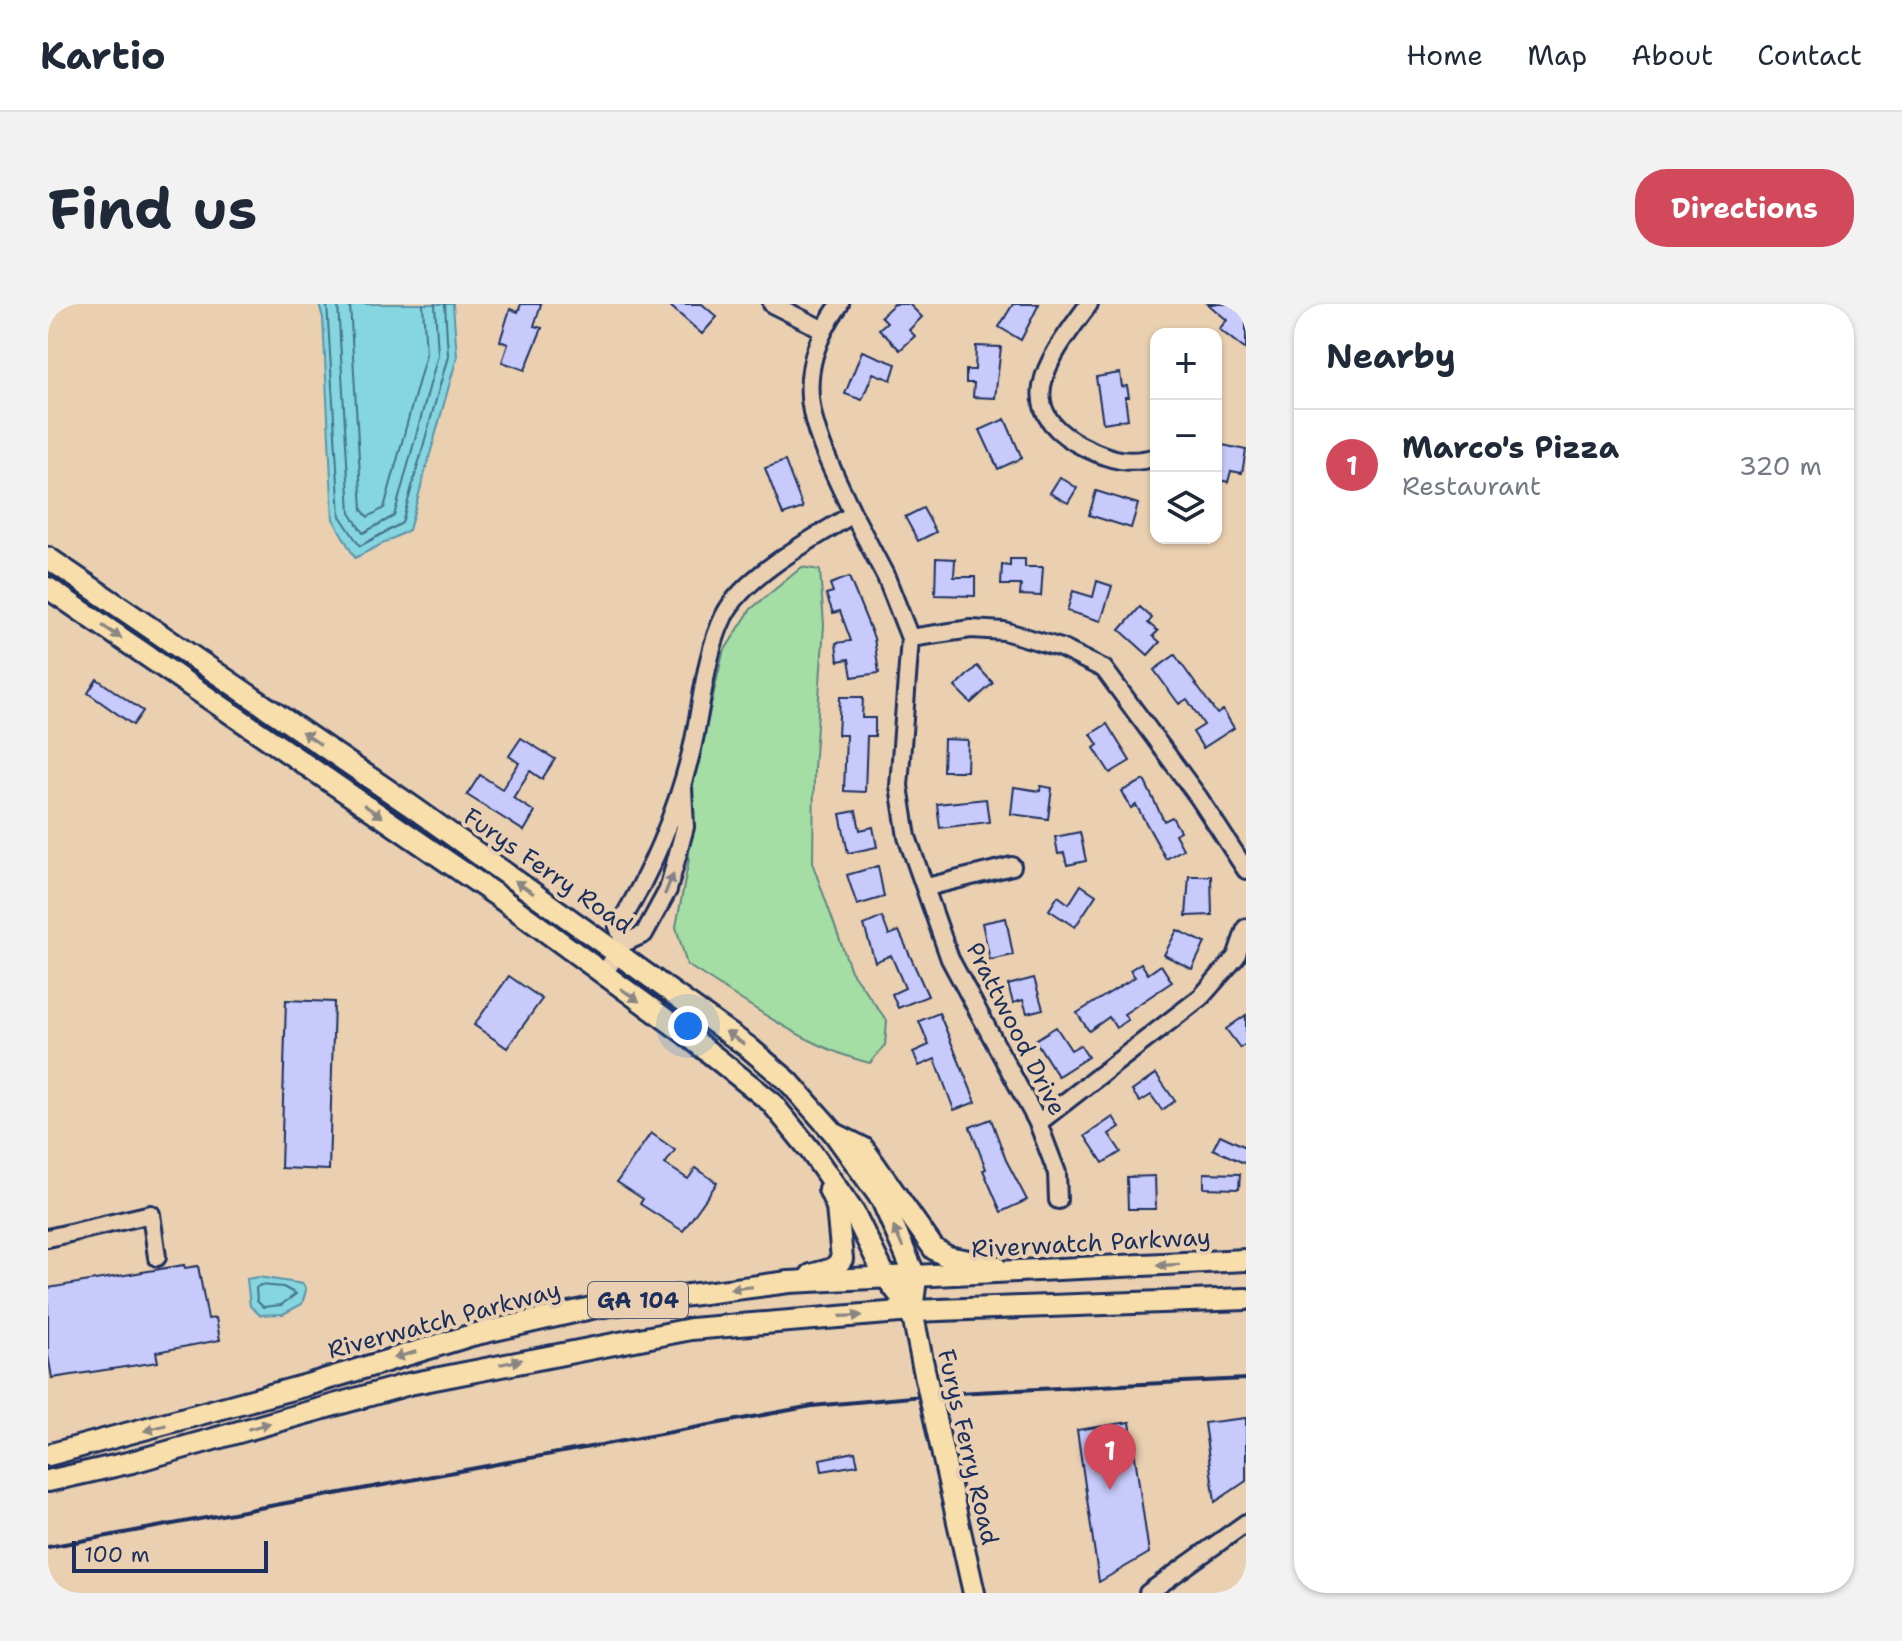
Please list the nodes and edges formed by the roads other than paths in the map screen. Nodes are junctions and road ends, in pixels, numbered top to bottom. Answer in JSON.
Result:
{"nodes":[{"id":1,"x":772,"y":304,"type":"edge"},
{"id":2,"x":840,"y":304,"type":"edge"},
{"id":3,"x":1089,"y":304,"type":"edge"},
{"id":4,"x":822,"y":329,"type":"junction"},
{"id":5,"x":1150,"y":459,"type":"edge"},
{"id":6,"x":853,"y":514,"type":"junction"},
{"id":7,"x":48,"y":558,"type":"edge"},
{"id":8,"x":48,"y":588,"type":"edge"},
{"id":9,"x":910,"y":638,"type":"junction"},
{"id":10,"x":683,"y":779,"type":"junction"},
{"id":11,"x":1012,"y":866,"type":"dead end"},
{"id":12,"x":1246,"y":870,"type":"edge"},
{"id":13,"x":927,"y":887,"type":"junction"},
{"id":14,"x":1246,"y":928,"type":"edge"},
{"id":15,"x":621,"y":948,"type":"junction"},
{"id":16,"x":1241,"y":960,"type":"edge"},
{"id":17,"x":603,"y":975,"type":"junction"},
{"id":18,"x":1038,"y":1123,"type":"junction"},
{"id":19,"x":834,"y":1133,"type":"junction"},
{"id":20,"x":810,"y":1150,"type":"junction"},
{"id":21,"x":1058,"y":1200,"type":"dead end"},
{"id":22,"x":48,"y":1238,"type":"edge"},
{"id":23,"x":157,"y":1257,"type":"dead end"},
{"id":24,"x":1246,"y":1260,"type":"edge"},
{"id":25,"x":1026,"y":1272,"type":"junction"},
{"id":26,"x":885,"y":1276,"type":"junction"},
{"id":27,"x":916,"y":1278,"type":"junction"},
{"id":28,"x":789,"y":1282,"type":"junction"},
{"id":29,"x":1246,"y":1299,"type":"edge"},
{"id":30,"x":912,"y":1311,"type":"junction"},
{"id":31,"x":48,"y":1455,"type":"edge"},
{"id":32,"x":48,"y":1481,"type":"edge"},
{"id":33,"x":1246,"y":1523,"type":"edge"},
{"id":34,"x":974,"y":1593,"type":"edge"},
{"id":35,"x":1148,"y":1593,"type":"edge"}],
"edges":[{"from":1,"to":4,"type":"street"},
{"from":2,"to":4,"type":"street","name":"Prattwood Drive"},
{"from":3,"to":5,"type":"street"},
{"from":4,"to":6,"type":"street","name":"Prattwood Drive"},
{"from":6,"to":9,"type":"street","name":"Prattwood Drive"},
{"from":6,"to":10,"type":"street"},
{"from":15,"to":7,"type":"main road","name":"Furys Ferry Road","one_way":true},
{"from":8,"to":17,"type":"main road","name":"Furys Ferry Road","one_way":true},
{"from":9,"to":12,"type":"street"},
{"from":9,"to":13,"type":"street","name":"Prattwood Drive"},
{"from":10,"to":15,"type":"street"},
{"from":15,"to":10,"type":"street","one_way":true},
{"from":11,"to":13,"type":"street"},
{"from":13,"to":18,"type":"street","name":"Prattwood Drive"},
{"from":14,"to":16,"type":"street"},
{"from":15,"to":17,"type":"street"},
{"from":19,"to":15,"type":"main road","name":"Furys Ferry Road","one_way":true},
{"from":16,"to":18,"type":"street"},
{"from":17,"to":20,"type":"main road","name":"Furys Ferry Road","one_way":true},
{"from":18,"to":21,"type":"street","name":"Prattwood Drive"},
{"from":19,"to":25,"type":"main road"},
{"from":27,"to":19,"type":"main road","name":"Furys Ferry Road","one_way":true},
{"from":20,"to":26,"type":"main road","name":"Furys Ferry Road"},
{"from":20,"to":28,"type":"main road"},
{"from":22,"to":23,"type":"street"},
{"from":24,"to":25,"type":"main road","name":"Riverwatch Parkway","number":"GA 104","one_way":true},
{"from":25,"to":27,"type":"main road","name":"Riverwatch Parkway","number":"GA 104"},
{"from":26,"to":27,"type":"main road","name":"Riverwatch Parkway","number":"GA 104"},
{"from":26,"to":28,"type":"main road","name":"Riverwatch Parkway","number":"GA 104"},
{"from":26,"to":30,"type":"main road","name":"Furys Ferry Road"},
{"from":27,"to":30,"type":"main road","name":"Furys Ferry Road"},
{"from":28,"to":31,"type":"main road","name":"Riverwatch Parkway","number":"GA 104","one_way":true},
{"from":29,"to":30,"type":"main road","number":"GA 104"},
{"from":32,"to":30,"type":"main road","number":"GA 104","one_way":true},
{"from":30,"to":34,"type":"main road","name":"Furys Ferry Road","bridge":true},
{"from":33,"to":35,"type":"street"}]}
